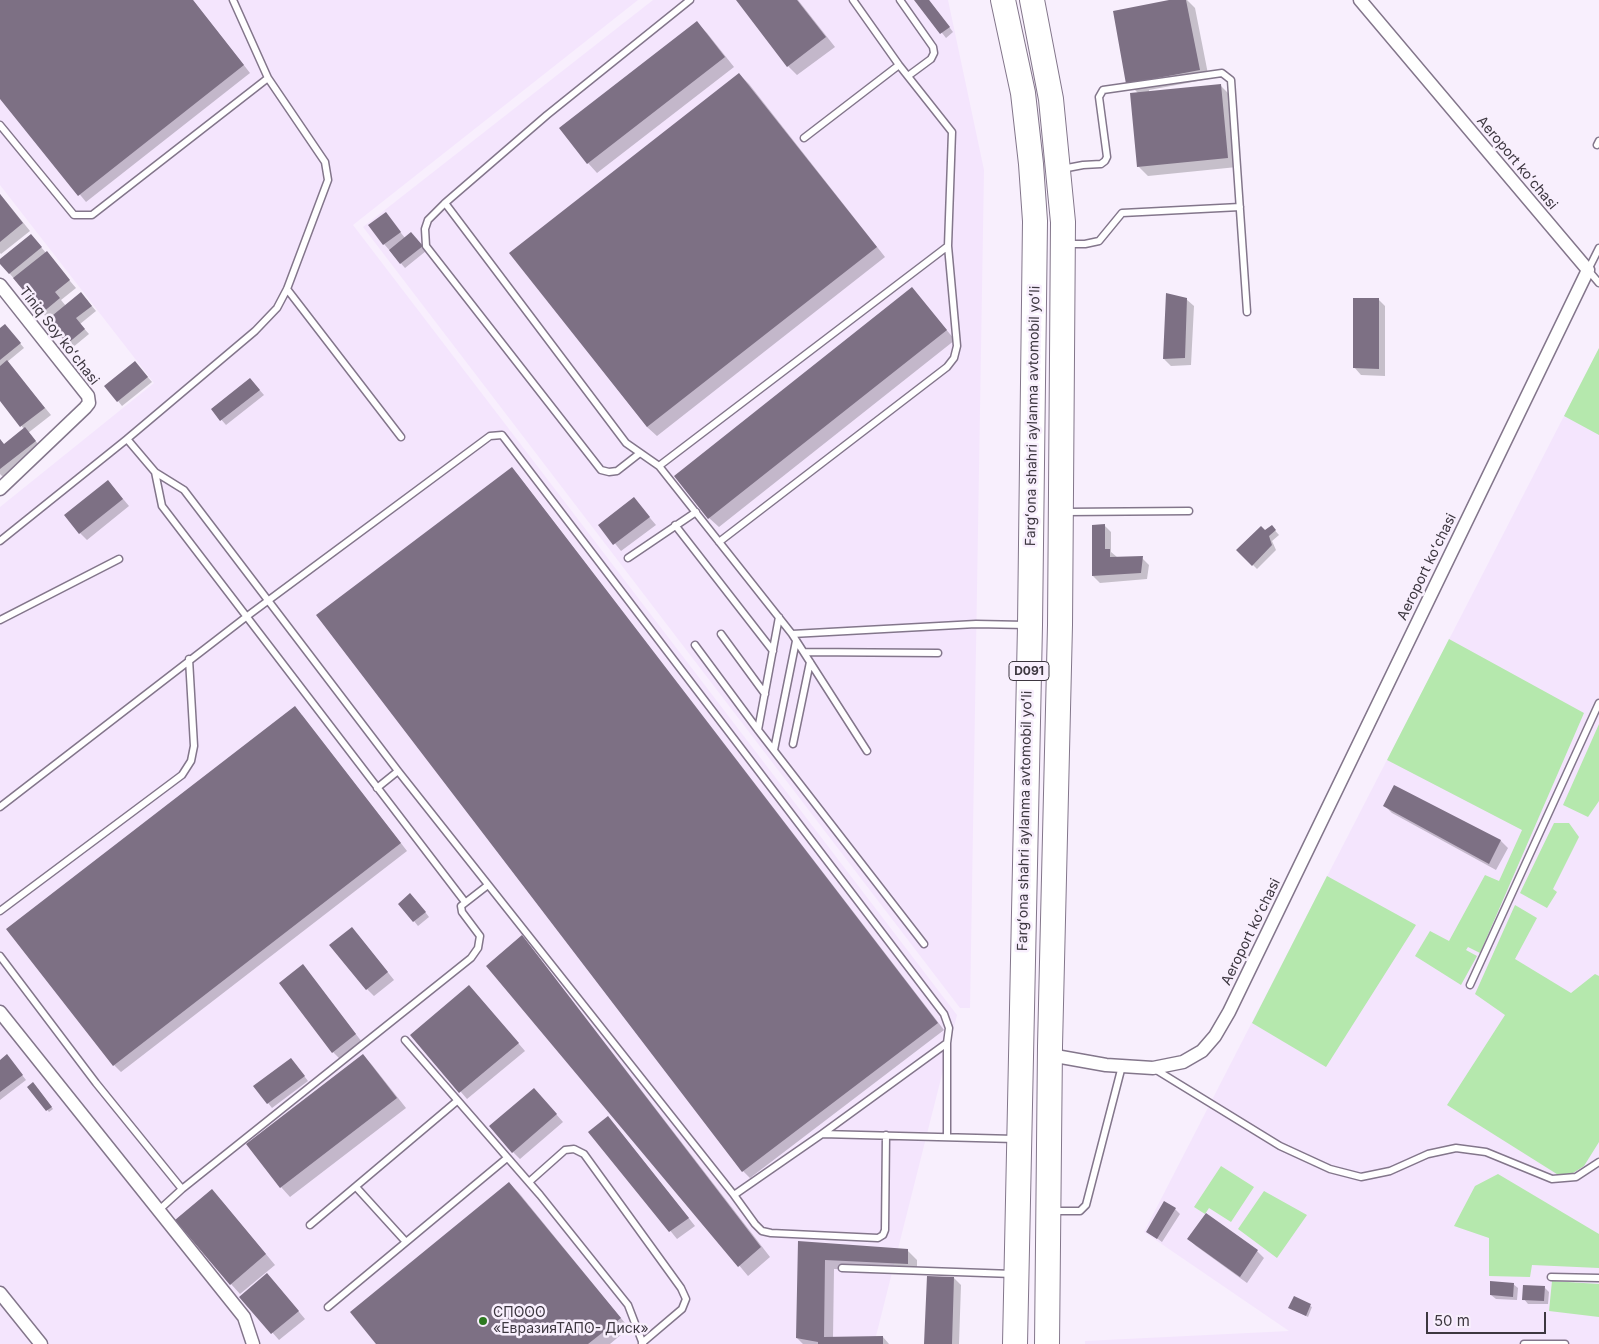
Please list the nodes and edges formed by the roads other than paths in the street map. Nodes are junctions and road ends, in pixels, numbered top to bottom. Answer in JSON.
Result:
{"nodes":[{"id":1,"x":233,"y":0,"type":"edge"},
{"id":2,"x":690,"y":0,"type":"edge"},
{"id":3,"x":853,"y":0,"type":"edge"},
{"id":4,"x":900,"y":0,"type":"edge"},
{"id":5,"x":1002,"y":0,"type":"edge"},
{"id":6,"x":1032,"y":0,"type":"edge"},
{"id":7,"x":1360,"y":0,"type":"edge"},
{"id":8,"x":899,"y":65,"type":"junction"},
{"id":9,"x":908,"y":76,"type":"junction"},
{"id":10,"x":268,"y":78,"type":"junction"},
{"id":11,"x":0,"y":125,"type":"edge"},
{"id":12,"x":804,"y":138,"type":"dead end"},
{"id":13,"x":1059,"y":170,"type":"junction"},
{"id":14,"x":445,"y":203,"type":"junction"},
{"id":15,"x":1240,"y":207,"type":"junction"},
{"id":16,"x":1063,"y":243,"type":"junction"},
{"id":17,"x":948,"y":246,"type":"junction"},
{"id":18,"x":1599,"y":248,"type":"edge"},
{"id":19,"x":1588,"y":270,"type":"junction"},
{"id":20,"x":1599,"y":283,"type":"edge"},
{"id":21,"x":0,"y":285,"type":"edge"},
{"id":22,"x":287,"y":289,"type":"junction"},
{"id":23,"x":1247,"y":312,"type":"dead end"},
{"id":24,"x":401,"y":437,"type":"dead end"},
{"id":25,"x":127,"y":439,"type":"junction"},
{"id":26,"x":640,"y":453,"type":"junction"},
{"id":27,"x":659,"y":466,"type":"junction"},
{"id":28,"x":155,"y":472,"type":"junction"},
{"id":29,"x":0,"y":488,"type":"edge"},
{"id":30,"x":1189,"y":511,"type":"dead end"},
{"id":31,"x":696,"y":512,"type":"junction"},
{"id":32,"x":1061,"y":512,"type":"junction"},
{"id":33,"x":675,"y":526,"type":"junction"},
{"id":34,"x":0,"y":541,"type":"edge"},
{"id":35,"x":719,"y":542,"type":"junction"},
{"id":36,"x":628,"y":558,"type":"dead end"},
{"id":37,"x":120,"y":559,"type":"dead end"},
{"id":38,"x":268,"y":600,"type":"junction"},
{"id":39,"x":246,"y":617,"type":"junction"},
{"id":40,"x":779,"y":617,"type":"junction"},
{"id":41,"x":0,"y":620,"type":"edge"},
{"id":42,"x":1030,"y":625,"type":"junction"},
{"id":43,"x":721,"y":634,"type":"dead end"},
{"id":44,"x":792,"y":634,"type":"junction"},
{"id":45,"x":796,"y":641,"type":"junction"},
{"id":46,"x":695,"y":645,"type":"dead end"},
{"id":47,"x":773,"y":651,"type":"junction"},
{"id":48,"x":804,"y":652,"type":"junction"},
{"id":49,"x":938,"y":653,"type":"dead end"},
{"id":50,"x":190,"y":659,"type":"junction"},
{"id":51,"x":810,"y":662,"type":"junction"},
{"id":52,"x":765,"y":694,"type":"junction"},
{"id":53,"x":1599,"y":703,"type":"edge"},
{"id":54,"x":758,"y":730,"type":"junction"},
{"id":55,"x":793,"y":744,"type":"dead end"},
{"id":56,"x":774,"y":750,"type":"junction"},
{"id":57,"x":867,"y":750,"type":"dead end"},
{"id":58,"x":398,"y":771,"type":"junction"},
{"id":59,"x":377,"y":788,"type":"junction"},
{"id":60,"x":0,"y":807,"type":"edge"},
{"id":61,"x":488,"y":884,"type":"junction"},
{"id":62,"x":465,"y":902,"type":"junction"},
{"id":63,"x":0,"y":911,"type":"edge"},
{"id":64,"x":924,"y":944,"type":"dead end"},
{"id":65,"x":0,"y":956,"type":"edge"},
{"id":66,"x":1470,"y":985,"type":"dead end"},
{"id":67,"x":0,"y":1012,"type":"edge"},
{"id":68,"x":405,"y":1040,"type":"dead end"},
{"id":69,"x":947,"y":1043,"type":"junction"},
{"id":70,"x":1050,"y":1055,"type":"junction"},
{"id":71,"x":1122,"y":1066,"type":"junction"},
{"id":72,"x":1154,"y":1068,"type":"junction"},
{"id":73,"x":457,"y":1100,"type":"junction"},
{"id":74,"x":822,"y":1134,"type":"junction"},
{"id":75,"x":886,"y":1136,"type":"junction"},
{"id":76,"x":947,"y":1137,"type":"junction"},
{"id":77,"x":1019,"y":1139,"type":"junction"},
{"id":78,"x":507,"y":1158,"type":"junction"},
{"id":79,"x":1599,"y":1162,"type":"edge"},
{"id":80,"x":529,"y":1182,"type":"junction"},
{"id":81,"x":356,"y":1187,"type":"junction"},
{"id":82,"x":182,"y":1189,"type":"junction"},
{"id":83,"x":734,"y":1195,"type":"junction"},
{"id":84,"x":158,"y":1210,"type":"junction"},
{"id":85,"x":1049,"y":1211,"type":"junction"},
{"id":86,"x":310,"y":1225,"type":"dead end"},
{"id":87,"x":406,"y":1242,"type":"junction"},
{"id":88,"x":842,"y":1268,"type":"dead end"},
{"id":89,"x":1016,"y":1274,"type":"junction"},
{"id":90,"x":1551,"y":1276,"type":"dead end"},
{"id":91,"x":1599,"y":1278,"type":"edge"},
{"id":92,"x":0,"y":1293,"type":"edge"},
{"id":93,"x":328,"y":1308,"type":"dead end"},
{"id":94,"x":642,"y":1343,"type":"edge"},
{"id":95,"x":41,"y":1344,"type":"edge"},
{"id":96,"x":253,"y":1344,"type":"edge"},
{"id":97,"x":1015,"y":1344,"type":"edge"},
{"id":98,"x":1048,"y":1344,"type":"edge"},
{"id":99,"x":1524,"y":1344,"type":"edge"},
{"id":100,"x":1564,"y":1344,"type":"edge"}],
"edges":[{"from":1,"to":10,"type":"lane"},
{"from":2,"to":14,"type":"lane"},
{"from":3,"to":8,"type":"lane"},
{"from":4,"to":9,"type":"lane"},
{"from":5,"to":42,"type":"highway","name":"Fargʻona shahri aylanma avtomobil yoʻli","number":"D091"},
{"from":6,"to":13,"type":"highway","name":"Fargʻona shahri aylanma avtomobil yoʻli","number":"D091"},
{"from":7,"to":19,"type":"street","name":"Aeroport koʻchasi"},
{"from":8,"to":9,"type":"lane"},
{"from":8,"to":12,"type":"lane"},
{"from":9,"to":17,"type":"lane"},
{"from":10,"to":11,"type":"lane"},
{"from":10,"to":22,"type":"lane"},
{"from":13,"to":15,"type":"lane"},
{"from":13,"to":16,"type":"highway","name":"Fargʻona shahri aylanma avtomobil yoʻli","number":"D091"},
{"from":14,"to":26,"type":"lane"},
{"from":14,"to":26,"type":"lane"},
{"from":15,"to":16,"type":"lane"},
{"from":15,"to":23,"type":"lane"},
{"from":16,"to":32,"type":"highway","name":"Fargʻona shahri aylanma avtomobil yoʻli","number":"D091"},
{"from":17,"to":27,"type":"lane"},
{"from":17,"to":35,"type":"lane"},
{"from":18,"to":19,"type":"lane"},
{"from":19,"to":20,"type":"lane"},
{"from":19,"to":72,"type":"street","name":"Aeroport koʻchasi"},
{"from":21,"to":29,"type":"street","name":"Tiniq Soy koʻchasi"},
{"from":22,"to":24,"type":"lane"},
{"from":22,"to":25,"type":"lane"},
{"from":25,"to":28,"type":"lane"},
{"from":25,"to":34,"type":"lane"},
{"from":26,"to":27,"type":"lane"},
{"from":27,"to":31,"type":"lane"},
{"from":28,"to":38,"type":"lane"},
{"from":28,"to":39,"type":"lane"},
{"from":30,"to":32,"type":"lane"},
{"from":31,"to":33,"type":"lane"},
{"from":31,"to":35,"type":"lane"},
{"from":32,"to":70,"type":"highway","name":"Fargʻona shahri aylanma avtomobil yoʻli","number":"D091"},
{"from":33,"to":36,"type":"lane"},
{"from":33,"to":47,"type":"lane"},
{"from":35,"to":40,"type":"lane"},
{"from":37,"to":41,"type":"lane"},
{"from":38,"to":39,"type":"lane"},
{"from":38,"to":58,"type":"lane"},
{"from":38,"to":69,"type":"lane"},
{"from":39,"to":50,"type":"lane"},
{"from":39,"to":59,"type":"lane"},
{"from":40,"to":44,"type":"lane"},
{"from":40,"to":47,"type":"lane"},
{"from":42,"to":44,"type":"lane"},
{"from":42,"to":77,"type":"highway","name":"Fargʻona shahri aylanma avtomobil yoʻli","number":"D091"},
{"from":43,"to":52,"type":"lane"},
{"from":44,"to":45,"type":"lane"},
{"from":45,"to":48,"type":"lane"},
{"from":45,"to":56,"type":"lane"},
{"from":46,"to":54,"type":"lane"},
{"from":47,"to":52,"type":"lane"},
{"from":48,"to":49,"type":"lane"},
{"from":48,"to":51,"type":"lane"},
{"from":50,"to":60,"type":"lane"},
{"from":50,"to":63,"type":"lane"},
{"from":51,"to":55,"type":"lane"},
{"from":51,"to":57,"type":"lane"},
{"from":52,"to":54,"type":"lane"},
{"from":53,"to":66,"type":"lane"},
{"from":54,"to":56,"type":"lane"},
{"from":56,"to":64,"type":"lane"},
{"from":58,"to":59,"type":"lane"},
{"from":58,"to":61,"type":"lane"},
{"from":59,"to":62,"type":"lane"},
{"from":61,"to":62,"type":"lane"},
{"from":61,"to":83,"type":"lane"},
{"from":62,"to":82,"type":"lane"},
{"from":65,"to":82,"type":"lane"},
{"from":67,"to":84,"type":"street"},
{"from":68,"to":73,"type":"lane"},
{"from":69,"to":74,"type":"lane"},
{"from":69,"to":76,"type":"lane"},
{"from":70,"to":71,"type":"street","name":"Aeroport koʻchasi"},
{"from":70,"to":85,"type":"highway","name":"Fargʻona shahri aylanma avtomobil yoʻli","number":"D091"},
{"from":71,"to":72,"type":"street","name":"Aeroport koʻchasi"},
{"from":71,"to":85,"type":"lane"},
{"from":72,"to":79,"type":"lane"},
{"from":73,"to":78,"type":"lane"},
{"from":73,"to":81,"type":"lane"},
{"from":74,"to":75,"type":"lane"},
{"from":74,"to":83,"type":"lane"},
{"from":75,"to":76,"type":"lane"},
{"from":75,"to":83,"type":"lane"},
{"from":76,"to":77,"type":"lane"},
{"from":77,"to":89,"type":"highway","name":"Fargʻona shahri aylanma avtomobil yoʻli","number":"D091"},
{"from":78,"to":80,"type":"lane"},
{"from":78,"to":87,"type":"lane"},
{"from":80,"to":94,"type":"lane"},
{"from":80,"to":94,"type":"lane"},
{"from":81,"to":86,"type":"lane"},
{"from":81,"to":87,"type":"lane"},
{"from":82,"to":84,"type":"lane"},
{"from":84,"to":96,"type":"street"},
{"from":85,"to":98,"type":"highway","name":"Fargʻona shahri aylanma avtomobil yoʻli","number":"D091"},
{"from":87,"to":93,"type":"lane"},
{"from":88,"to":89,"type":"lane"},
{"from":89,"to":97,"type":"highway","name":"Fargʻona shahri aylanma avtomobil yoʻli","number":"D091"},
{"from":90,"to":91,"type":"lane"},
{"from":92,"to":95,"type":"street"},
{"from":99,"to":100,"type":"lane"}]}
